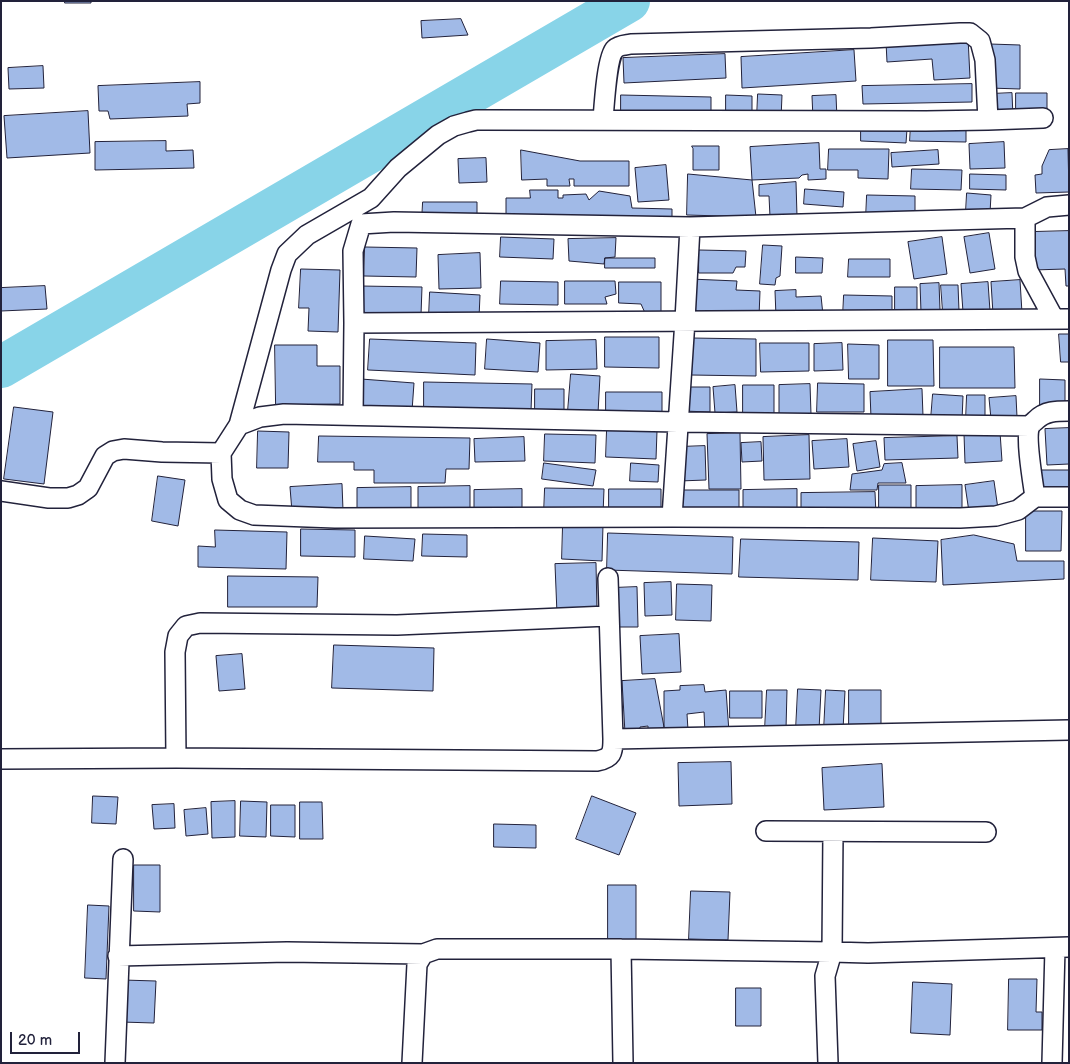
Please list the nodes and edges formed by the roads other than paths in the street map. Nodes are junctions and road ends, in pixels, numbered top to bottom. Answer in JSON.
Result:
{"nodes":[{"id":1,"x":1043,"y":118,"type":"dead end"},
{"id":2,"x":603,"y":120,"type":"junction"},
{"id":3,"x":988,"y":120,"type":"junction"},
{"id":4,"x":371,"y":198,"type":"junction"},
{"id":5,"x":1069,"y":205,"type":"edge"},
{"id":6,"x":1025,"y":218,"type":"junction"},
{"id":7,"x":361,"y":224,"type":"junction"},
{"id":8,"x":690,"y":227,"type":"junction"},
{"id":9,"x":1061,"y":319,"type":"edge"},
{"id":10,"x":686,"y":320,"type":"junction"},
{"id":11,"x":354,"y":323,"type":"junction"},
{"id":12,"x":1069,"y":411,"type":"edge"},
{"id":13,"x":353,"y":415,"type":"junction"},
{"id":14,"x":678,"y":422,"type":"junction"},
{"id":15,"x":239,"y":425,"type":"junction"},
{"id":16,"x":1030,"y":426,"type":"junction"},
{"id":17,"x":221,"y":453,"type":"junction"},
{"id":18,"x":1,"y":491,"type":"edge"},
{"id":19,"x":1035,"y":497,"type":"junction"},
{"id":20,"x":1069,"y":497,"type":"edge"},
{"id":21,"x":672,"y":517,"type":"junction"},
{"id":22,"x":608,"y":578,"type":"dead end"},
{"id":23,"x":608,"y":616,"type":"junction"},
{"id":24,"x":1069,"y":730,"type":"edge"},
{"id":25,"x":613,"y":739,"type":"junction"},
{"id":26,"x":176,"y":758,"type":"junction"},
{"id":27,"x":1,"y":759,"type":"edge"},
{"id":28,"x":766,"y":831,"type":"dead end"},
{"id":29,"x":834,"y":832,"type":"junction"},
{"id":30,"x":986,"y":832,"type":"dead end"},
{"id":31,"x":123,"y":859,"type":"dead end"},
{"id":32,"x":1062,"y":948,"type":"edge"},
{"id":33,"x":621,"y":949,"type":"junction"},
{"id":34,"x":832,"y":952,"type":"junction"},
{"id":35,"x":423,"y":954,"type":"junction"},
{"id":36,"x":118,"y":956,"type":"junction"},
{"id":37,"x":115,"y":1063,"type":"edge"},
{"id":38,"x":412,"y":1063,"type":"edge"},
{"id":39,"x":623,"y":1063,"type":"edge"},
{"id":40,"x":828,"y":1063,"type":"edge"},
{"id":41,"x":1052,"y":1063,"type":"edge"}],
"edges":[{"from":1,"to":3,"type":"street"},
{"from":2,"to":3,"type":"street"},
{"from":2,"to":3,"type":"street"},
{"from":2,"to":4,"type":"street"},
{"from":4,"to":7,"type":"street"},
{"from":4,"to":15,"type":"street"},
{"from":5,"to":6,"type":"street"},
{"from":6,"to":8,"type":"street"},
{"from":6,"to":9,"type":"street"},
{"from":7,"to":8,"type":"street"},
{"from":7,"to":11,"type":"street"},
{"from":8,"to":10,"type":"street"},
{"from":9,"to":10,"type":"street"},
{"from":10,"to":11,"type":"street"},
{"from":10,"to":14,"type":"street"},
{"from":11,"to":13,"type":"street"},
{"from":12,"to":16,"type":"street"},
{"from":13,"to":14,"type":"street"},
{"from":13,"to":15,"type":"street"},
{"from":14,"to":16,"type":"street"},
{"from":14,"to":21,"type":"street"},
{"from":15,"to":17,"type":"street"},
{"from":16,"to":19,"type":"street"},
{"from":17,"to":18,"type":"street"},
{"from":17,"to":21,"type":"street"},
{"from":19,"to":20,"type":"street"},
{"from":19,"to":21,"type":"street"},
{"from":22,"to":23,"type":"street"},
{"from":23,"to":25,"type":"street"},
{"from":23,"to":26,"type":"street"},
{"from":24,"to":25,"type":"street"},
{"from":25,"to":26,"type":"street"},
{"from":26,"to":27,"type":"street"},
{"from":28,"to":29,"type":"street"},
{"from":29,"to":30,"type":"street"},
{"from":29,"to":34,"type":"street"},
{"from":31,"to":36,"type":"street"},
{"from":32,"to":34,"type":"street"},
{"from":32,"to":41,"type":"street"},
{"from":33,"to":34,"type":"street"},
{"from":33,"to":35,"type":"street"},
{"from":33,"to":39,"type":"street"},
{"from":34,"to":40,"type":"street"},
{"from":35,"to":36,"type":"street"},
{"from":35,"to":38,"type":"street"},
{"from":36,"to":37,"type":"street"}]}
